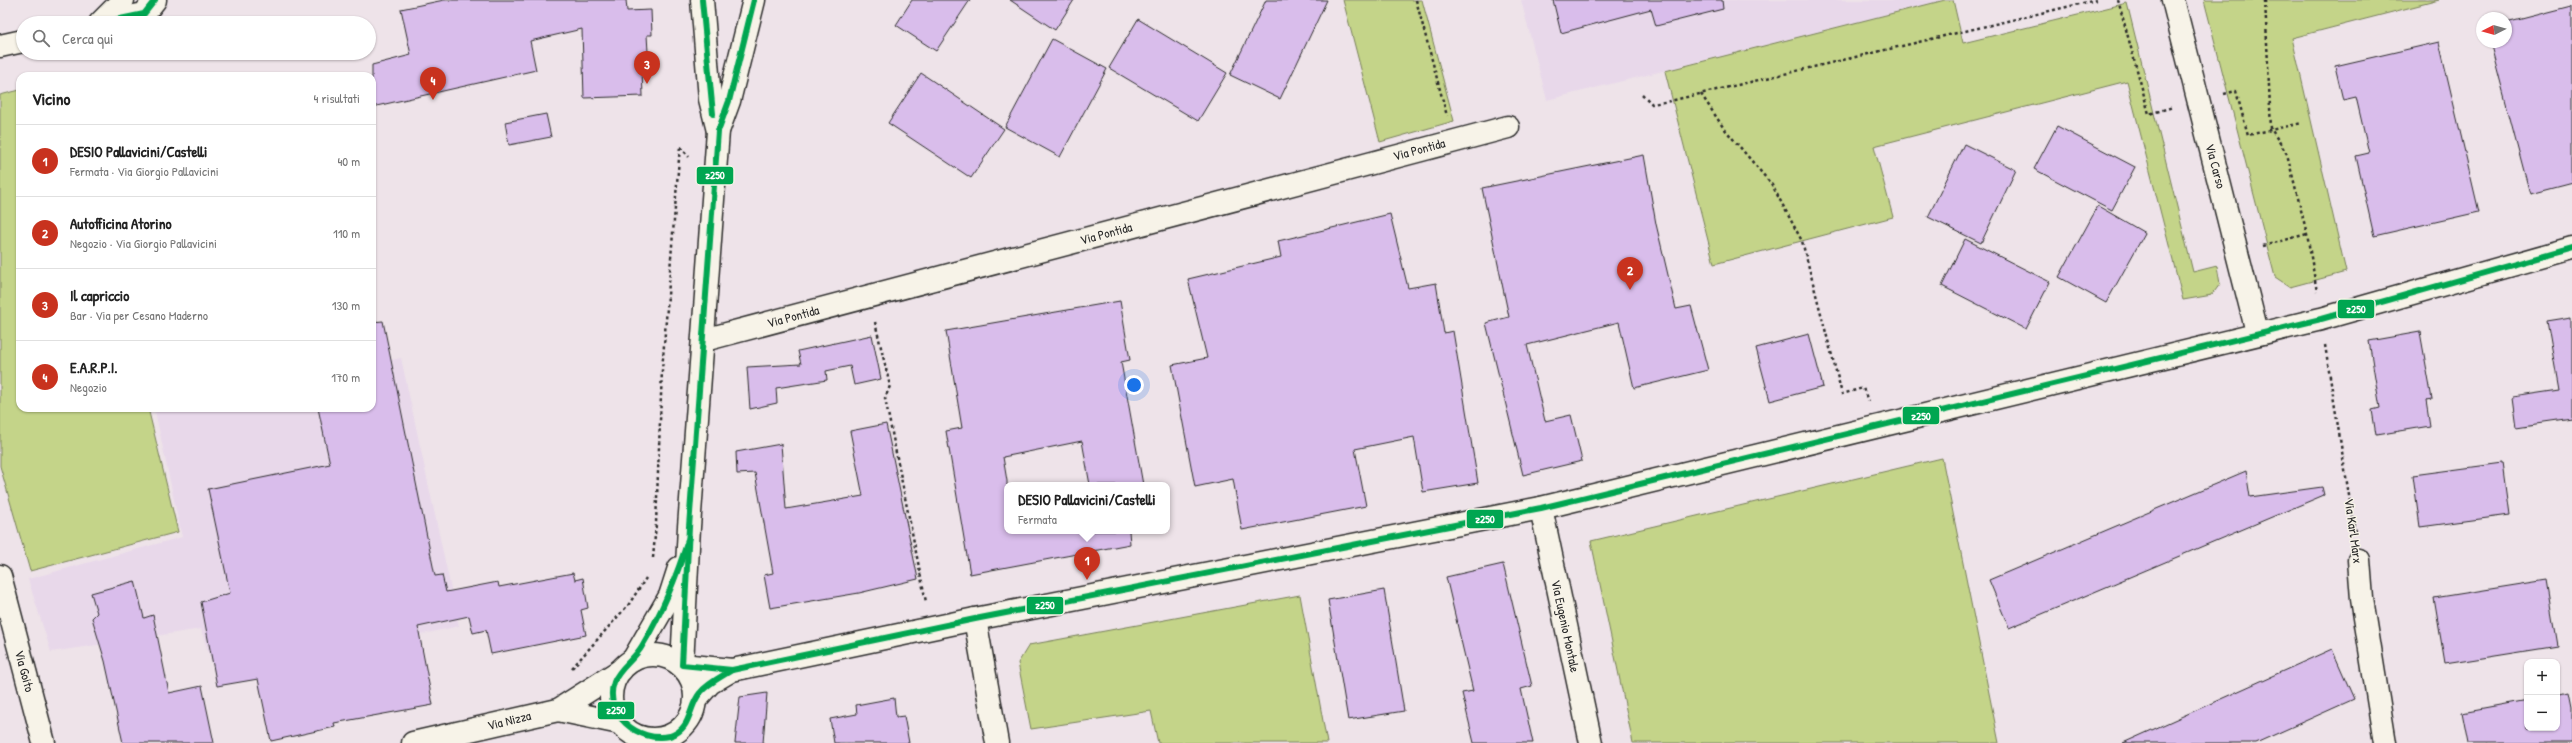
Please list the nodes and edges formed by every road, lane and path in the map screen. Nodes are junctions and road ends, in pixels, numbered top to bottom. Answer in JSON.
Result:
{"nodes":[{"id":1,"x":123,"y":0,"type":"edge"},
{"id":2,"x":156,"y":0,"type":"edge"},
{"id":3,"x":702,"y":0,"type":"edge"},
{"id":4,"x":754,"y":0,"type":"edge"},
{"id":5,"x":1416,"y":0,"type":"edge"},
{"id":6,"x":2096,"y":0,"type":"edge"},
{"id":7,"x":2118,"y":0,"type":"edge"},
{"id":8,"x":2173,"y":0,"type":"edge"},
{"id":9,"x":2265,"y":0,"type":"edge"},
{"id":10,"x":108,"y":16,"type":"edge"},
{"id":11,"x":134,"y":16,"type":"edge"},
{"id":12,"x":16,"y":43,"type":"edge"},
{"id":13,"x":0,"y":46,"type":"edge"},
{"id":14,"x":1642,"y":94,"type":"dead end"},
{"id":15,"x":1701,"y":94,"type":"junction"},
{"id":16,"x":2198,"y":101,"type":"junction"},
{"id":17,"x":2302,"y":123,"type":"dead end"},
{"id":18,"x":1508,"y":127,"type":"dead end"},
{"id":19,"x":2271,"y":129,"type":"junction"},
{"id":20,"x":718,"y":131,"type":"junction"},
{"id":21,"x":1453,"y":140,"type":"junction"},
{"id":22,"x":715,"y":166,"type":"junction"},
{"id":23,"x":2233,"y":231,"type":"junction"},
{"id":24,"x":2307,"y":234,"type":"junction"},
{"id":25,"x":2572,"y":248,"type":"edge"},
{"id":26,"x":870,"y":296,"type":"junction"},
{"id":27,"x":2321,"y":319,"type":"junction"},
{"id":28,"x":2257,"y":332,"type":"junction"},
{"id":29,"x":704,"y":340,"type":"junction"},
{"id":30,"x":1878,"y":426,"type":"junction"},
{"id":31,"x":1541,"y":508,"type":"junction"},
{"id":32,"x":688,"y":537,"type":"junction"},
{"id":33,"x":2359,"y":560,"type":"joint"},
{"id":34,"x":651,"y":564,"type":"dead end"},
{"id":35,"x":648,"y":574,"type":"dead end"},
{"id":36,"x":0,"y":576,"type":"edge"},
{"id":37,"x":975,"y":619,"type":"junction"},
{"id":38,"x":932,"y":628,"type":"junction"},
{"id":39,"x":627,"y":665,"type":"junction"},
{"id":40,"x":682,"y":665,"type":"junction"},
{"id":41,"x":732,"y":670,"type":"junction"},
{"id":42,"x":569,"y":671,"type":"dead end"},
{"id":43,"x":696,"y":699,"type":"junction"},
{"id":44,"x":558,"y":710,"type":"junction"},
{"id":45,"x":688,"y":721,"type":"junction"},
{"id":46,"x":630,"y":733,"type":"edge"},
{"id":47,"x":44,"y":743,"type":"edge"},
{"id":48,"x":413,"y":743,"type":"edge"},
{"id":49,"x":684,"y":743,"type":"edge"},
{"id":50,"x":997,"y":743,"type":"edge"},
{"id":51,"x":1591,"y":743,"type":"edge"},
{"id":52,"x":2385,"y":743,"type":"edge"}],
"edges":[{"from":1,"to":10,"type":"street"},
{"from":2,"to":11,"type":"street"},
{"from":3,"to":20,"type":"street"},
{"from":4,"to":20,"type":"street"},
{"from":5,"to":21,"type":"path"},
{"from":6,"to":15,"type":"path"},
{"from":7,"to":16,"type":"path"},
{"from":8,"to":16,"type":"street","name":"Via Carso"},
{"from":9,"to":19,"type":"path"},
{"from":12,"to":13,"type":"street"},
{"from":14,"to":15,"type":"path"},
{"from":15,"to":30,"type":"path"},
{"from":16,"to":19,"type":"path"},
{"from":16,"to":23,"type":"street","name":"Via Carso"},
{"from":17,"to":19,"type":"path"},
{"from":18,"to":21,"type":"street","name":"Via Pontida"},
{"from":19,"to":24,"type":"path","name":"Via Karl Marx"},
{"from":20,"to":22,"type":"street"},
{"from":21,"to":26,"type":"street","name":"Via Pontida"},
{"from":22,"to":29,"type":"street"},
{"from":22,"to":34,"type":"path"},
{"from":23,"to":24,"type":"path"},
{"from":23,"to":28,"type":"street","name":"Via Carso"},
{"from":24,"to":27,"type":"path","name":"Via Karl Marx"},
{"from":25,"to":27,"type":"street"},
{"from":26,"to":29,"type":"street","name":"Via Pontida"},
{"from":26,"to":38,"type":"path"},
{"from":27,"to":28,"type":"street"},
{"from":27,"to":33,"type":"path","name":"Via Karl Marx"},
{"from":28,"to":30,"type":"street"},
{"from":29,"to":32,"type":"street"},
{"from":30,"to":31,"type":"street"},
{"from":31,"to":37,"type":"street"},
{"from":31,"to":51,"type":"street","name":"Via Eugenio Montale"},
{"from":32,"to":39,"type":"street"},
{"from":32,"to":40,"type":"street"},
{"from":33,"to":52,"type":"street","name":"Via Karl Marx"},
{"from":35,"to":42,"type":"path"},
{"from":36,"to":47,"type":"street","name":"Via Goito"},
{"from":37,"to":38,"type":"street"},
{"from":37,"to":50,"type":"street"},
{"from":38,"to":41,"type":"street"},
{"from":39,"to":40,"type":"street"},
{"from":39,"to":44,"type":"street","name":"Via Nizza"},
{"from":39,"to":46,"type":"street"},
{"from":40,"to":41,"type":"street"},
{"from":40,"to":43,"type":"street"},
{"from":41,"to":43,"type":"street"},
{"from":43,"to":45,"type":"street"},
{"from":44,"to":46,"type":"street","name":"Via Nizza"},
{"from":44,"to":48,"type":"street","name":"Via Nizza"},
{"from":45,"to":46,"type":"street"},
{"from":45,"to":49,"type":"street"}]}
